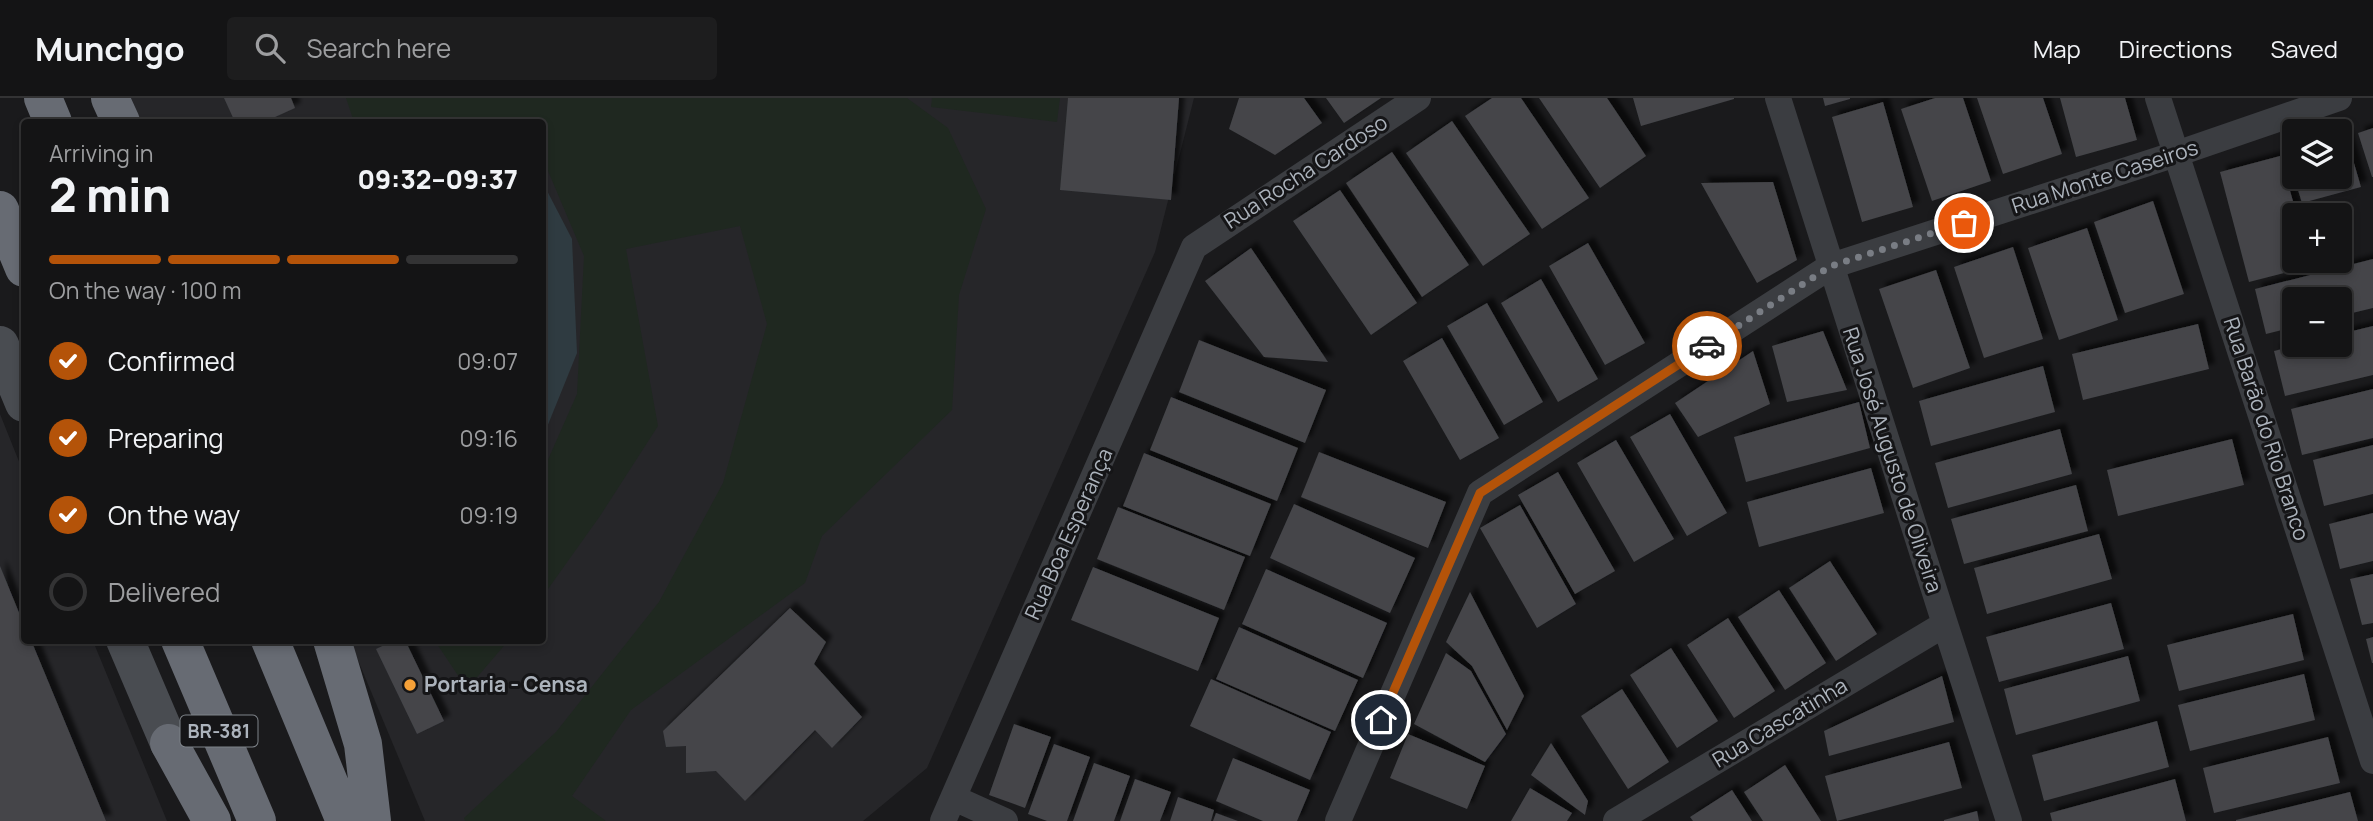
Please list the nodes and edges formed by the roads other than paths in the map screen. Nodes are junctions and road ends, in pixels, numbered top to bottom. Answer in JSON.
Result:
{"nodes":[{"id":1,"x":43,"y":98,"type":"edge"},
{"id":2,"x":110,"y":98,"type":"edge"},
{"id":3,"x":1418,"y":98,"type":"edge"},
{"id":4,"x":1778,"y":98,"type":"edge"},
{"id":5,"x":2158,"y":98,"type":"edge"},
{"id":6,"x":2339,"y":98,"type":"edge"},
{"id":7,"x":52,"y":119,"type":"edge"},
{"id":8,"x":120,"y":119,"type":"edge"},
{"id":9,"x":2176,"y":154,"type":"junction"},
{"id":10,"x":0,"y":210,"type":"edge"},
{"id":11,"x":1194,"y":247,"type":"joint"},
{"id":12,"x":21,"y":261,"type":"edge"},
{"id":13,"x":1831,"y":266,"type":"junction"},
{"id":14,"x":0,"y":345,"type":"edge"},
{"id":15,"x":21,"y":396,"type":"edge"},
{"id":16,"x":1945,"y":624,"type":"junction"},
{"id":17,"x":127,"y":644,"type":"edge"},
{"id":18,"x":182,"y":644,"type":"edge"},
{"id":19,"x":272,"y":644,"type":"edge"},
{"id":20,"x":333,"y":644,"type":"edge"},
{"id":21,"x":169,"y":743,"type":"joint"},
{"id":22,"x":2373,"y":761,"type":"edge"},
{"id":23,"x":948,"y":810,"type":"edge"},
{"id":24,"x":212,"y":821,"type":"edge"},
{"id":25,"x":257,"y":821,"type":"edge"},
{"id":26,"x":345,"y":821,"type":"edge"},
{"id":27,"x":372,"y":821,"type":"edge"},
{"id":28,"x":1005,"y":821,"type":"edge"},
{"id":29,"x":1338,"y":821,"type":"edge"},
{"id":30,"x":1616,"y":821,"type":"edge"},
{"id":31,"x":2009,"y":821,"type":"edge"}],
"edges":[{"from":1,"to":7,"type":"highway"},
{"from":2,"to":8,"type":"highway"},
{"from":3,"to":11,"type":"street","name":"Rua Rocha Cardoso"},
{"from":4,"to":13,"type":"street","name":"Rua José Augusto de Oliveira"},
{"from":5,"to":9,"type":"street","name":"Rua Barão do Rio Branco"},
{"from":6,"to":9,"type":"street","name":"Rua Monte Caseiros"},
{"from":9,"to":13,"type":"street","name":"Rua Monte Caseiros"},
{"from":9,"to":22,"type":"street","name":"Rua Barão do Rio Branco"},
{"from":10,"to":12,"type":"highway"},
{"from":11,"to":23,"type":"street","name":"Rua Boa Esperança"},
{"from":13,"to":16,"type":"street","name":"Rua José Augusto de Oliveira"},
{"from":13,"to":29,"type":"street","name":"Rua Monte Caseiros"},
{"from":14,"to":15,"type":"main road"},
{"from":16,"to":30,"type":"street","name":"Rua Cascatinha"},
{"from":16,"to":31,"type":"street","name":"Rua José Augusto de Oliveira"},
{"from":17,"to":21,"type":"main road","number":"BR-381"},
{"from":18,"to":25,"type":"highway","number":"BR-381"},
{"from":19,"to":26,"type":"highway"},
{"from":20,"to":27,"type":"highway"},
{"from":21,"to":24,"type":"highway","number":"BR-381"},
{"from":23,"to":28,"type":"street"}]}
